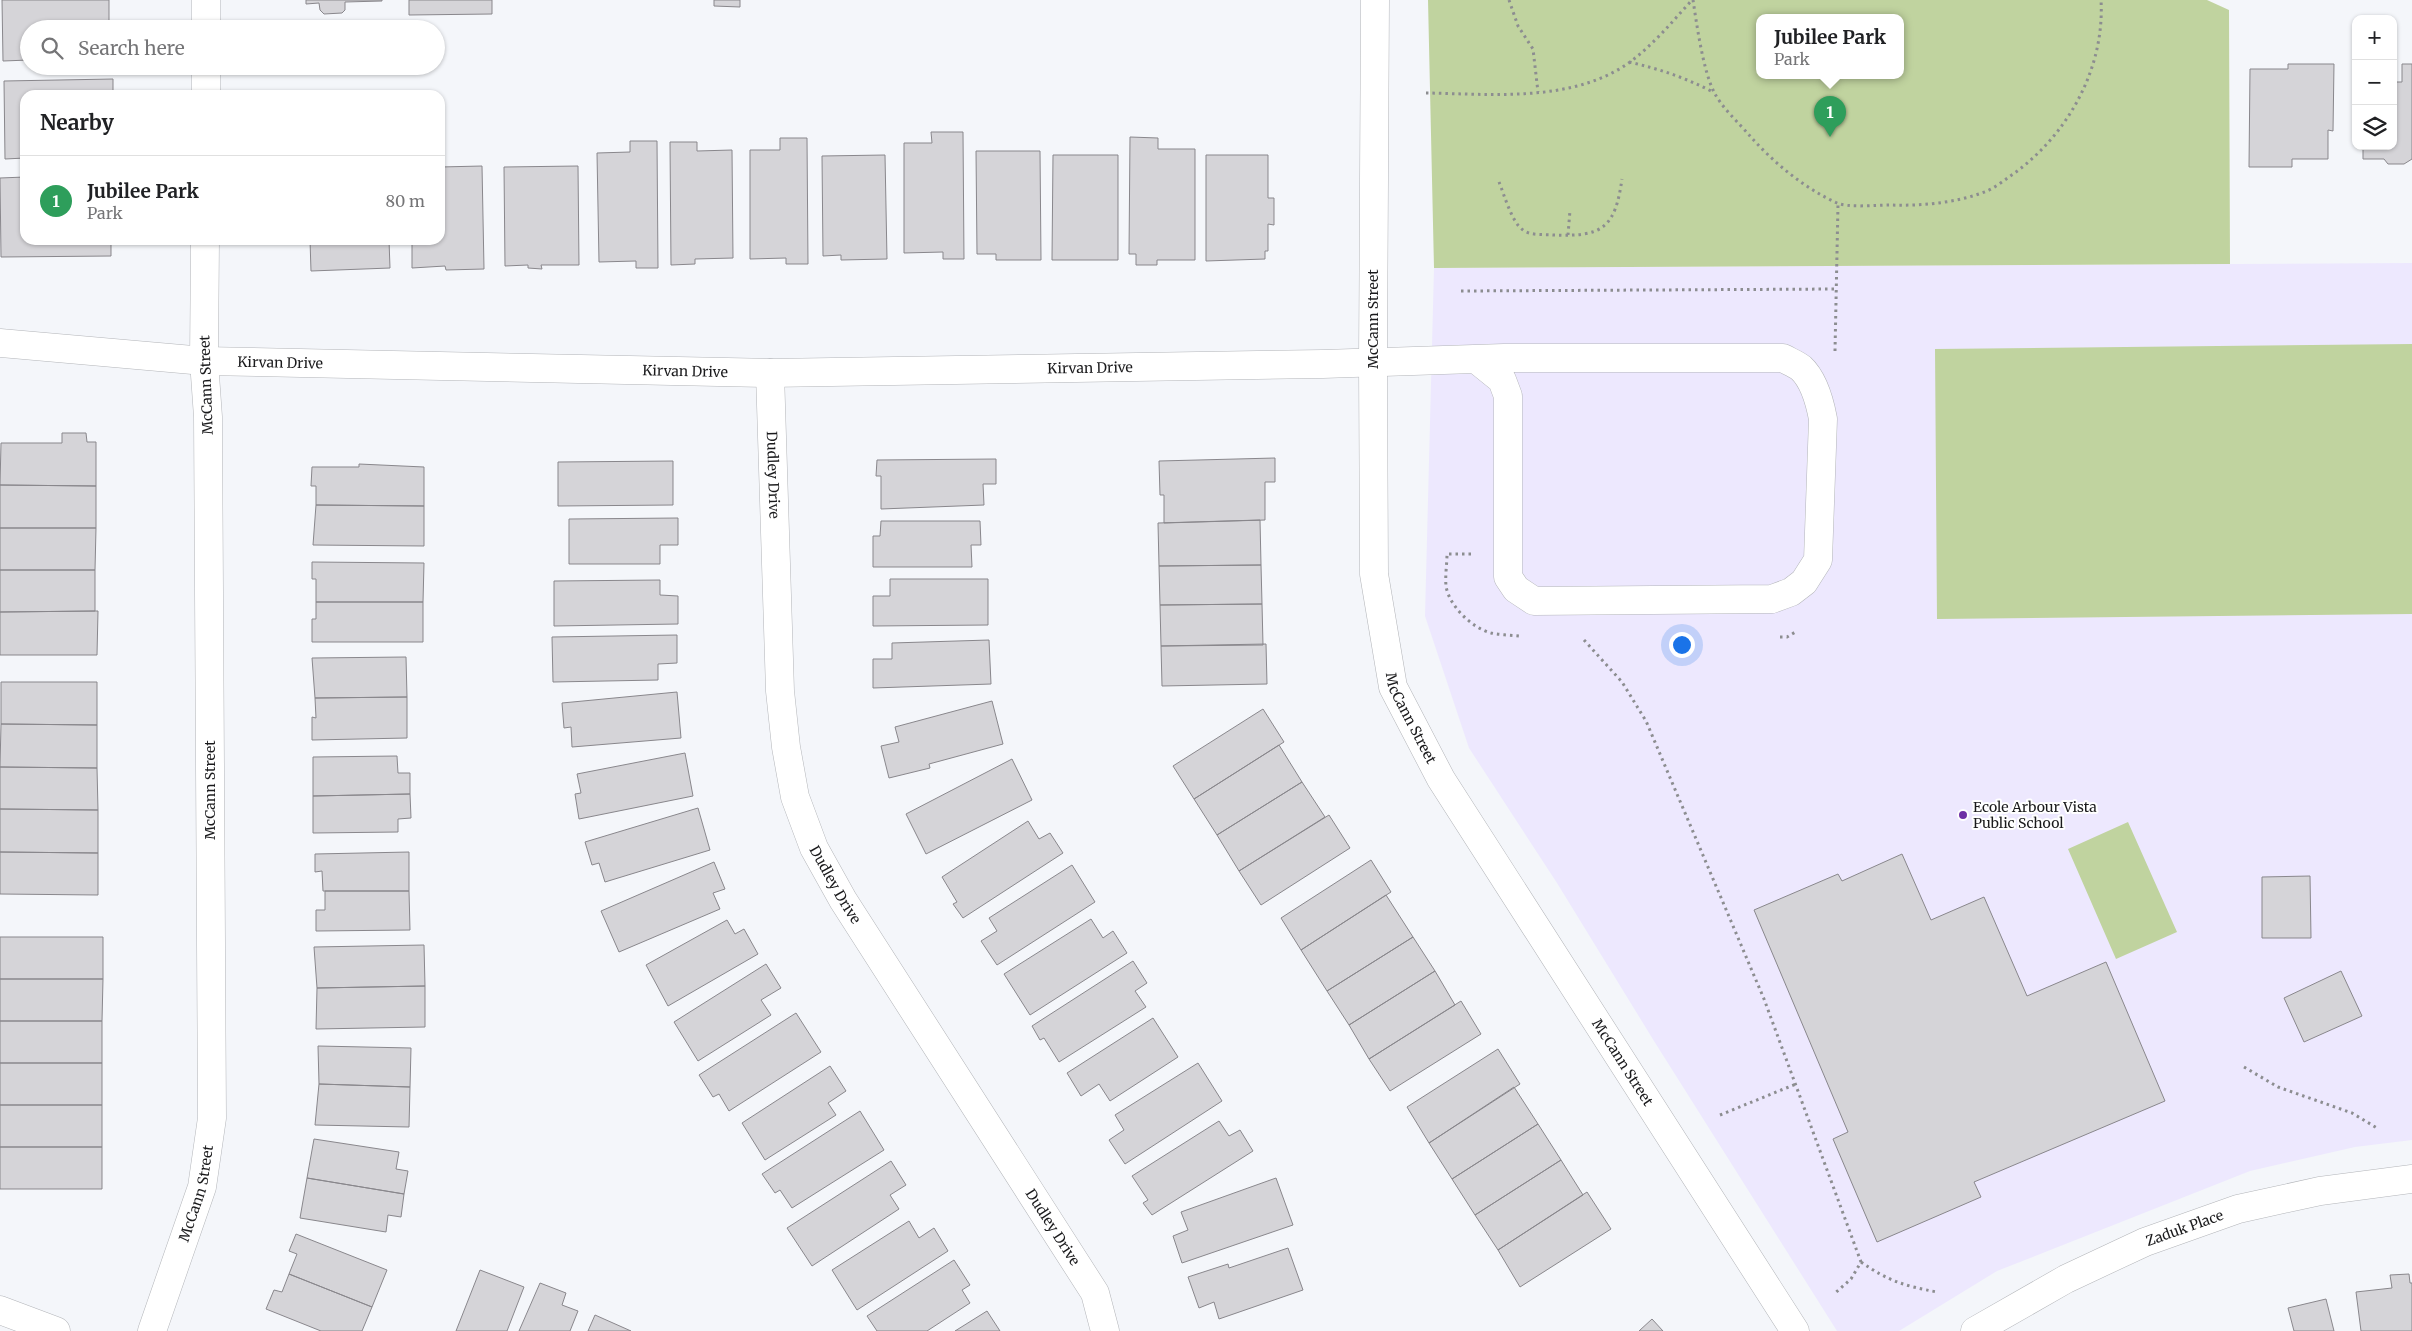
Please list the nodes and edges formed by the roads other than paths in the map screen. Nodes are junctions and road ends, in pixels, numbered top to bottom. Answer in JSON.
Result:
{"nodes":[{"id":1,"x":206,"y":0,"type":"edge"},
{"id":2,"x":1375,"y":0,"type":"edge"},
{"id":3,"x":206,"y":20,"type":"edge"},
{"id":4,"x":206,"y":75,"type":"edge"},
{"id":5,"x":206,"y":90,"type":"edge"},
{"id":6,"x":205,"y":245,"type":"edge"},
{"id":7,"x":0,"y":343,"type":"edge"},
{"id":8,"x":1476,"y":359,"type":"junction"},
{"id":9,"x":204,"y":361,"type":"junction"},
{"id":10,"x":1372,"y":362,"type":"junction"},
{"id":11,"x":770,"y":374,"type":"junction"},
{"id":12,"x":2412,"y":1179,"type":"edge"},
{"id":13,"x":0,"y":1310,"type":"edge"},
{"id":14,"x":56,"y":1331,"type":"edge"},
{"id":15,"x":152,"y":1331,"type":"edge"},
{"id":16,"x":1105,"y":1331,"type":"edge"},
{"id":17,"x":1795,"y":1331,"type":"edge"},
{"id":18,"x":1974,"y":1331,"type":"edge"}],
"edges":[{"from":1,"to":3,"type":"street"},
{"from":2,"to":10,"type":"street","name":"McCann Street"},
{"from":4,"to":5,"type":"street"},
{"from":6,"to":9,"type":"street","name":"McCann Street"},
{"from":7,"to":9,"type":"street","name":"Kirvan Drive"},
{"from":8,"to":8,"type":"street","name":"Kirvan Drive"},
{"from":8,"to":10,"type":"street","name":"Kirvan Drive"},
{"from":9,"to":11,"type":"street","name":"Kirvan Drive"},
{"from":9,"to":15,"type":"street","name":"McCann Street"},
{"from":10,"to":11,"type":"street","name":"Kirvan Drive"},
{"from":10,"to":17,"type":"street","name":"McCann Street"},
{"from":11,"to":16,"type":"street","name":"Dudley Drive"},
{"from":12,"to":18,"type":"street","name":"Zaduk Place"},
{"from":13,"to":14,"type":"street"}]}
